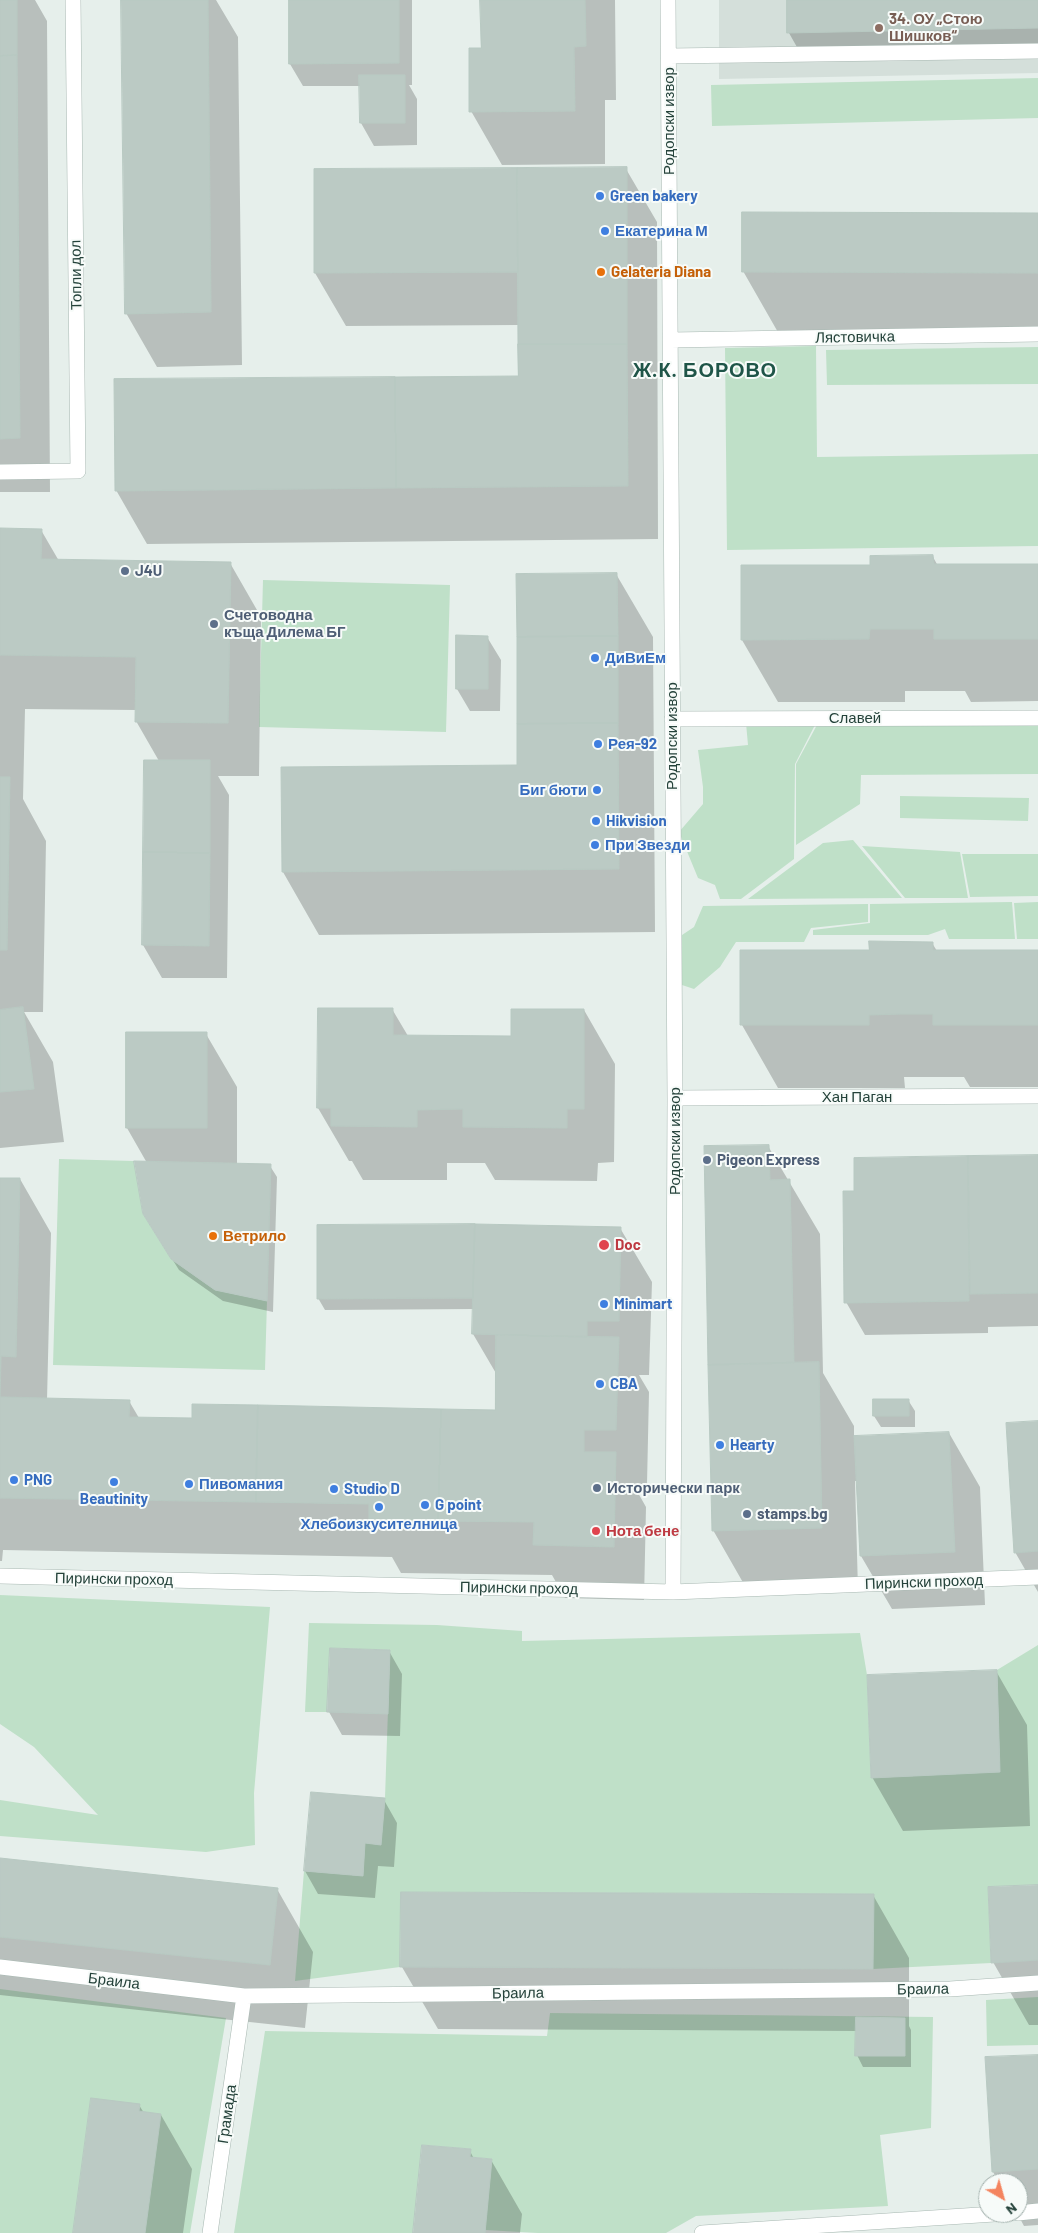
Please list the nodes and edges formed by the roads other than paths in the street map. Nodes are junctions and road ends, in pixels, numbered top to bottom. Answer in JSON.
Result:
{"nodes":[{"id":1,"x":73,"y":0,"type":"edge"},
{"id":2,"x":668,"y":0,"type":"edge"},
{"id":3,"x":1038,"y":52,"type":"edge"},
{"id":4,"x":669,"y":56,"type":"junction"},
{"id":5,"x":1038,"y":334,"type":"edge"},
{"id":6,"x":671,"y":340,"type":"junction"},
{"id":7,"x":0,"y":472,"type":"edge"},
{"id":8,"x":1038,"y":718,"type":"edge"},
{"id":9,"x":672,"y":719,"type":"junction"},
{"id":10,"x":1038,"y":1096,"type":"edge"},
{"id":11,"x":675,"y":1098,"type":"junction"},
{"id":12,"x":0,"y":1576,"type":"edge"},
{"id":13,"x":1038,"y":1577,"type":"edge"},
{"id":14,"x":673,"y":1592,"type":"junction"},
{"id":15,"x":0,"y":1968,"type":"edge"},
{"id":16,"x":1038,"y":1984,"type":"edge"},
{"id":17,"x":244,"y":1996,"type":"junction"},
{"id":18,"x":978,"y":2215,"type":"edge"},
{"id":19,"x":703,"y":2232,"type":"edge"},
{"id":20,"x":210,"y":2233,"type":"edge"}],
"edges":[{"from":1,"to":7,"type":"street","name":"Топли дол"},
{"from":2,"to":4,"type":"street","name":"Родопски извор"},
{"from":3,"to":4,"type":"street"},
{"from":4,"to":6,"type":"street","name":"Родопски извор"},
{"from":5,"to":6,"type":"street","name":"Лястовичка"},
{"from":6,"to":9,"type":"street","name":"Родопски извор"},
{"from":8,"to":9,"type":"street","name":"Славей"},
{"from":9,"to":11,"type":"street","name":"Родопски извор"},
{"from":10,"to":11,"type":"street","name":"Хан Паган"},
{"from":11,"to":14,"type":"street","name":"Родопски извор"},
{"from":12,"to":14,"type":"street","name":"Пирински проход"},
{"from":13,"to":14,"type":"street","name":"Пирински проход"},
{"from":15,"to":17,"type":"street","name":"Браила"},
{"from":16,"to":17,"type":"street","name":"Браила"},
{"from":17,"to":20,"type":"street","name":"Грамада"},
{"from":18,"to":19,"type":"street"}]}
